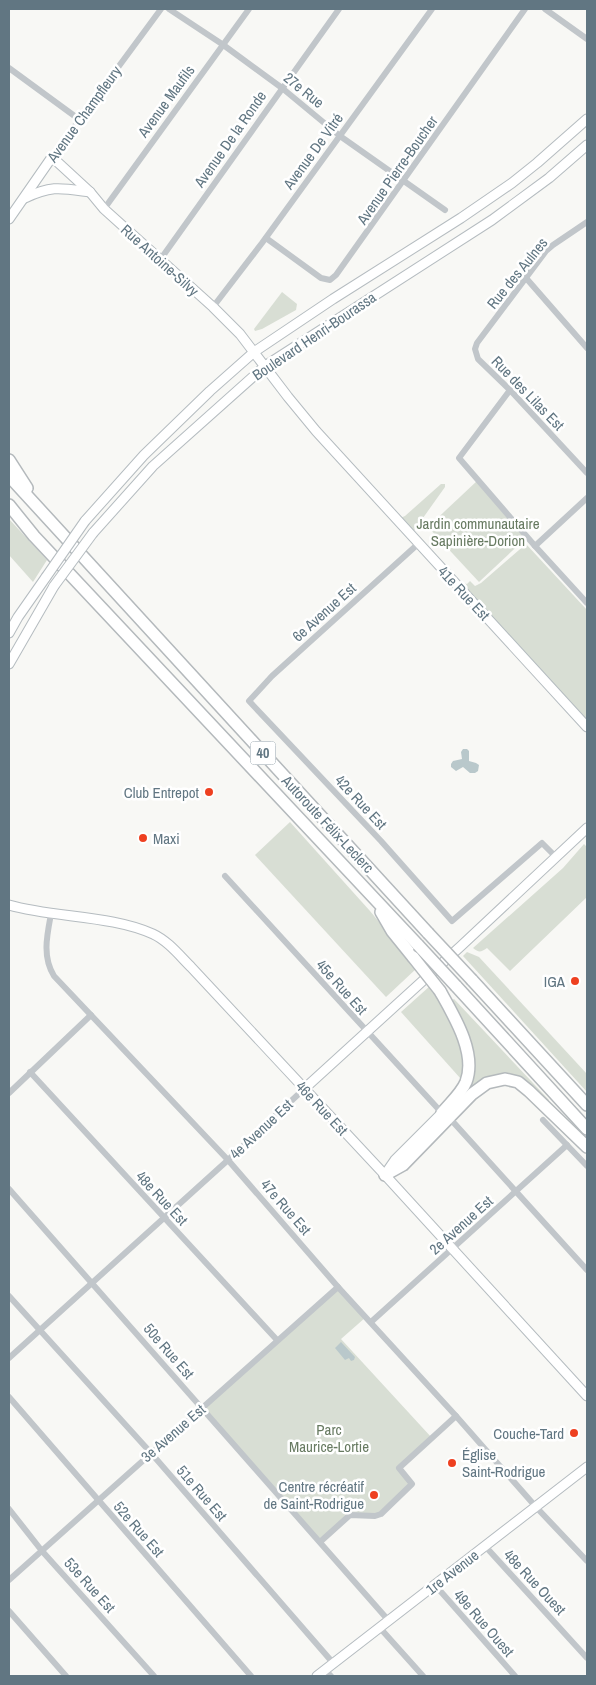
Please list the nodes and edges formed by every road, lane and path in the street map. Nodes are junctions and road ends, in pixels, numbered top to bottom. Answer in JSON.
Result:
{"nodes":[{"id":1,"x":161,"y":9,"type":"edge"},
{"id":2,"x":169,"y":9,"type":"edge"},
{"id":3,"x":249,"y":9,"type":"edge"},
{"id":4,"x":339,"y":9,"type":"edge"},
{"id":5,"x":432,"y":9,"type":"edge"},
{"id":6,"x":526,"y":9,"type":"edge"},
{"id":7,"x":545,"y":9,"type":"edge"},
{"id":8,"x":587,"y":39,"type":"edge"},
{"id":9,"x":222,"y":44,"type":"junction"},
{"id":10,"x":9,"y":68,"type":"edge"},
{"id":11,"x":282,"y":88,"type":"junction"},
{"id":12,"x":587,"y":118,"type":"edge"},
{"id":13,"x":80,"y":120,"type":"junction"},
{"id":14,"x":340,"y":136,"type":"junction"},
{"id":15,"x":587,"y":146,"type":"edge"},
{"id":16,"x":52,"y":157,"type":"junction"},
{"id":17,"x":404,"y":181,"type":"junction"},
{"id":18,"x":90,"y":192,"type":"junction"},
{"id":19,"x":24,"y":198,"type":"junction"},
{"id":20,"x":104,"y":209,"type":"junction"},
{"id":21,"x":445,"y":210,"type":"dead end"},
{"id":22,"x":9,"y":219,"type":"edge"},
{"id":23,"x":587,"y":222,"type":"edge"},
{"id":24,"x":266,"y":238,"type":"junction"},
{"id":25,"x":160,"y":260,"type":"junction"},
{"id":26,"x":526,"y":278,"type":"junction"},
{"id":27,"x":213,"y":307,"type":"junction"},
{"id":28,"x":587,"y":348,"type":"edge"},
{"id":29,"x":475,"y":350,"type":"joint"},
{"id":30,"x":254,"y":352,"type":"junction"},
{"id":31,"x":264,"y":366,"type":"junction"},
{"id":32,"x":510,"y":390,"type":"junction"},
{"id":33,"x":9,"y":460,"type":"edge"},
{"id":34,"x":587,"y":473,"type":"edge"},
{"id":35,"x":9,"y":476,"type":"edge"},
{"id":36,"x":587,"y":498,"type":"edge"},
{"id":37,"x":9,"y":505,"type":"edge"},
{"id":38,"x":9,"y":513,"type":"edge"},
{"id":39,"x":46,"y":516,"type":"junction"},
{"id":40,"x":34,"y":536,"type":"junction"},
{"id":41,"x":418,"y":544,"type":"junction"},
{"id":42,"x":535,"y":546,"type":"junction"},
{"id":43,"x":587,"y":603,"type":"edge"},
{"id":44,"x":9,"y":633,"type":"edge"},
{"id":45,"x":9,"y":664,"type":"edge"},
{"id":46,"x":249,"y":701,"type":"joint"},
{"id":47,"x":587,"y":727,"type":"edge"},
{"id":48,"x":587,"y":828,"type":"edge"},
{"id":49,"x":556,"y":857,"type":"junction"},
{"id":50,"x":225,"y":876,"type":"dead end"},
{"id":51,"x":368,"y":892,"type":"junction"},
{"id":52,"x":9,"y":905,"type":"edge"},
{"id":53,"x":51,"y":914,"type":"junction"},
{"id":54,"x":91,"y":1015,"type":"junction"},
{"id":55,"x":366,"y":1032,"type":"junction"},
{"id":56,"x":30,"y":1072,"type":"junction"},
{"id":57,"x":304,"y":1089,"type":"junction"},
{"id":58,"x":9,"y":1093,"type":"edge"},
{"id":59,"x":587,"y":1105,"type":"edge"},
{"id":60,"x":442,"y":1113,"type":"junction"},
{"id":61,"x":544,"y":1120,"type":"dead end"},
{"id":62,"x":454,"y":1123,"type":"dead end"},
{"id":63,"x":587,"y":1129,"type":"edge"},
{"id":64,"x":567,"y":1145,"type":"junction"},
{"id":65,"x":587,"y":1147,"type":"edge"},
{"id":66,"x":228,"y":1160,"type":"junction"},
{"id":67,"x":587,"y":1166,"type":"edge"},
{"id":68,"x":385,"y":1175,"type":"junction"},
{"id":69,"x":9,"y":1189,"type":"edge"},
{"id":70,"x":516,"y":1191,"type":"junction"},
{"id":71,"x":164,"y":1218,"type":"junction"},
{"id":72,"x":452,"y":1250,"type":"junction"},
{"id":73,"x":587,"y":1270,"type":"edge"},
{"id":74,"x":92,"y":1284,"type":"junction"},
{"id":75,"x":338,"y":1286,"type":"junction"},
{"id":76,"x":9,"y":1296,"type":"edge"},
{"id":77,"x":371,"y":1322,"type":"junction"},
{"id":78,"x":40,"y":1329,"type":"junction"},
{"id":79,"x":277,"y":1340,"type":"junction"},
{"id":80,"x":9,"y":1358,"type":"edge"},
{"id":81,"x":587,"y":1396,"type":"edge"},
{"id":82,"x":9,"y":1397,"type":"edge"},
{"id":83,"x":202,"y":1408,"type":"junction"},
{"id":84,"x":456,"y":1416,"type":"junction"},
{"id":85,"x":151,"y":1453,"type":"junction"},
{"id":86,"x":587,"y":1467,"type":"edge"},
{"id":87,"x":97,"y":1500,"type":"junction"},
{"id":88,"x":536,"y":1507,"type":"junction"},
{"id":89,"x":9,"y":1509,"type":"edge"},
{"id":90,"x":320,"y":1542,"type":"junction"},
{"id":91,"x":485,"y":1546,"type":"junction"},
{"id":92,"x":42,"y":1551,"type":"junction"},
{"id":93,"x":587,"y":1561,"type":"edge"},
{"id":94,"x":9,"y":1580,"type":"edge"},
{"id":95,"x":434,"y":1586,"type":"junction"},
{"id":96,"x":9,"y":1611,"type":"edge"},
{"id":97,"x":389,"y":1621,"type":"junction"},
{"id":98,"x":380,"y":1628,"type":"junction"},
{"id":99,"x":587,"y":1658,"type":"edge"},
{"id":100,"x":334,"y":1664,"type":"junction"},
{"id":101,"x":328,"y":1673,"type":"edge"},
{"id":102,"x":66,"y":1676,"type":"edge"},
{"id":103,"x":154,"y":1676,"type":"edge"},
{"id":104,"x":251,"y":1676,"type":"edge"},
{"id":105,"x":318,"y":1676,"type":"edge"},
{"id":106,"x":423,"y":1676,"type":"edge"},
{"id":107,"x":515,"y":1676,"type":"edge"}],
"edges":[{"from":1,"to":13,"type":"street","name":"Avenue Champfleury"},
{"from":2,"to":9,"type":"street","name":"27e Rue"},
{"from":3,"to":9,"type":"street","name":"Avenue Maufils"},
{"from":4,"to":11,"type":"street","name":"Avenue De la Ronde"},
{"from":5,"to":14,"type":"street","name":"Avenue De Vitré"},
{"from":6,"to":17,"type":"street","name":"Avenue Pierre-Boucher"},
{"from":7,"to":8,"type":"street"},
{"from":9,"to":11,"type":"street","name":"27e Rue"},
{"from":9,"to":20,"type":"street","name":"Avenue Maufils"},
{"from":10,"to":13,"type":"street"},
{"from":11,"to":14,"type":"street","name":"27e Rue"},
{"from":11,"to":25,"type":"street","name":"Avenue De la Ronde"},
{"from":12,"to":30,"type":"street","name":"Boulevard Henri-Bourassa"},
{"from":13,"to":16,"type":"street","name":"Avenue Champfleury"},
{"from":14,"to":17,"type":"street","name":"27e Rue"},
{"from":14,"to":24,"type":"street","name":"Avenue De Vitré"},
{"from":15,"to":31,"type":"street","name":"Boulevard Henri-Bourassa"},
{"from":16,"to":18,"type":"street","name":"Rue Antoine-Silvy"},
{"from":16,"to":19,"type":"street","name":"Avenue Champfleury"},
{"from":17,"to":21,"type":"street","name":"27e Rue"},
{"from":17,"to":24,"type":"street","name":"Avenue Pierre-Boucher"},
{"from":18,"to":19,"type":"street"},
{"from":18,"to":20,"type":"street","name":"Rue Antoine-Silvy"},
{"from":19,"to":22,"type":"street","name":"Avenue Champfleury"},
{"from":20,"to":25,"type":"street","name":"Rue Antoine-Silvy"},
{"from":23,"to":26,"type":"street","name":"Rue des Aulnes"},
{"from":24,"to":27,"type":"street","name":"Avenue De Vitré"},
{"from":25,"to":27,"type":"street","name":"Rue Antoine-Silvy"},
{"from":26,"to":28,"type":"street"},
{"from":26,"to":29,"type":"street","name":"Rue des Aulnes"},
{"from":27,"to":30,"type":"street","name":"Rue Antoine-Silvy"},
{"from":29,"to":32,"type":"street","name":"Rue des Lilas Est"},
{"from":30,"to":31,"type":"street","name":"Rue Antoine-Silvy"},
{"from":30,"to":44,"type":"street","name":"Boulevard Henri-Bourassa","bridge":true},
{"from":31,"to":41,"type":"street","name":"41e Rue Est"},
{"from":31,"to":45,"type":"street","name":"Boulevard Henri-Bourassa","bridge":true},
{"from":32,"to":34,"type":"street","name":"Rue des Lilas Est"},
{"from":32,"to":42,"type":"street"},
{"from":33,"to":39,"type":"highway"},
{"from":35,"to":39,"type":"highway","name":"Autoroute Félix-Leclerc","number":"40"},
{"from":36,"to":42,"type":"street"},
{"from":37,"to":40,"type":"highway","name":"Autoroute Félix-Leclerc","number":"40"},
{"from":38,"to":40,"type":"highway"},
{"from":39,"to":59,"type":"highway","name":"Autoroute Félix-Leclerc","number":"40","bridge":true},
{"from":40,"to":51,"type":"highway","name":"Autoroute Félix-Leclerc","number":"40"},
{"from":41,"to":46,"type":"street","name":"6e Avenue Est"},
{"from":41,"to":47,"type":"street","name":"41e Rue Est"},
{"from":42,"to":43,"type":"street"},
{"from":46,"to":49,"type":"street","name":"42e Rue Est"},
{"from":48,"to":49,"type":"street","name":"4e Avenue Est"},
{"from":49,"to":55,"type":"street","name":"4e Avenue Est"},
{"from":50,"to":55,"type":"street","name":"45e Rue Est"},
{"from":51,"to":60,"type":"highway","bridge":true},
{"from":51,"to":63,"type":"highway","name":"Autoroute Félix-Leclerc","number":"40","bridge":true},
{"from":52,"to":53,"type":"street","name":"46e Rue Est"},
{"from":53,"to":54,"type":"street","name":"47e Rue Est"},
{"from":53,"to":57,"type":"street","name":"46e Rue Est"},
{"from":54,"to":56,"type":"street"},
{"from":54,"to":66,"type":"street","name":"47e Rue Est"},
{"from":55,"to":57,"type":"street","name":"4e Avenue Est"},
{"from":55,"to":60,"type":"street","name":"45e Rue Est"},
{"from":56,"to":58,"type":"street"},
{"from":56,"to":71,"type":"street","name":"48e Rue Est"},
{"from":57,"to":66,"type":"street","name":"4e Avenue Est"},
{"from":57,"to":68,"type":"street","name":"46e Rue Est"},
{"from":60,"to":68,"type":"street"},
{"from":61,"to":64,"type":"street"},
{"from":62,"to":70,"type":"street"},
{"from":64,"to":67,"type":"street"},
{"from":64,"to":70,"type":"street","name":"2e Avenue Est"},
{"from":65,"to":68,"type":"highway"},
{"from":66,"to":71,"type":"street","name":"4e Avenue Est"},
{"from":66,"to":75,"type":"street","name":"47e Rue Est"},
{"from":68,"to":72,"type":"street","name":"46e Rue Est"},
{"from":69,"to":74,"type":"street","name":"50e Rue Est"},
{"from":70,"to":72,"type":"street","name":"2e Avenue Est"},
{"from":70,"to":73,"type":"street"},
{"from":71,"to":74,"type":"street","name":"4e Avenue Est"},
{"from":71,"to":79,"type":"street","name":"48e Rue Est"},
{"from":72,"to":77,"type":"street","name":"2e Avenue Est"},
{"from":72,"to":81,"type":"street","name":"46e Rue Est"},
{"from":74,"to":78,"type":"street","name":"4e Avenue Est"},
{"from":74,"to":83,"type":"street","name":"50e Rue Est"},
{"from":75,"to":77,"type":"street","name":"47e Rue Est"},
{"from":75,"to":79,"type":"street","name":"3e Avenue Est"},
{"from":76,"to":78,"type":"street","name":"51e Rue Est"},
{"from":77,"to":84,"type":"street","name":"47e Rue Est"},
{"from":78,"to":80,"type":"street","name":"4e Avenue Est"},
{"from":78,"to":85,"type":"street","name":"51e Rue Est"},
{"from":79,"to":83,"type":"street","name":"3e Avenue Est"},
{"from":82,"to":87,"type":"street","name":"52e Rue Est"},
{"from":83,"to":85,"type":"street","name":"3e Avenue Est"},
{"from":83,"to":90,"type":"street","name":"50e Rue Est"},
{"from":84,"to":88,"type":"street","name":"47e Rue Est"},
{"from":84,"to":90,"type":"street"},
{"from":85,"to":87,"type":"street","name":"3e Avenue Est"},
{"from":85,"to":100,"type":"street","name":"51e Rue Est"},
{"from":86,"to":88,"type":"street","name":"1re Avenue"},
{"from":87,"to":92,"type":"street","name":"3e Avenue Est"},
{"from":87,"to":104,"type":"street","name":"52e Rue Est"},
{"from":88,"to":91,"type":"street","name":"1re Avenue"},
{"from":88,"to":93,"type":"street","name":"47e Rue Est"},
{"from":89,"to":92,"type":"street","name":"53e Rue Est"},
{"from":90,"to":97,"type":"street","name":"50e Rue Est"},
{"from":91,"to":95,"type":"street","name":"1re Avenue"},
{"from":91,"to":99,"type":"street","name":"48e Rue Ouest"},
{"from":92,"to":94,"type":"street","name":"3e Avenue Est"},
{"from":92,"to":103,"type":"street","name":"53e Rue Est"},
{"from":95,"to":97,"type":"street","name":"1re Avenue"},
{"from":95,"to":107,"type":"street","name":"49e Rue Ouest"},
{"from":96,"to":102,"type":"street"},
{"from":97,"to":98,"type":"street","name":"1re Avenue"},
{"from":98,"to":100,"type":"street","name":"1re Avenue"},
{"from":98,"to":106,"type":"street"},
{"from":100,"to":101,"type":"street","name":"1re Avenue"},
{"from":101,"to":105,"type":"street","name":"1re Avenue"}]}
